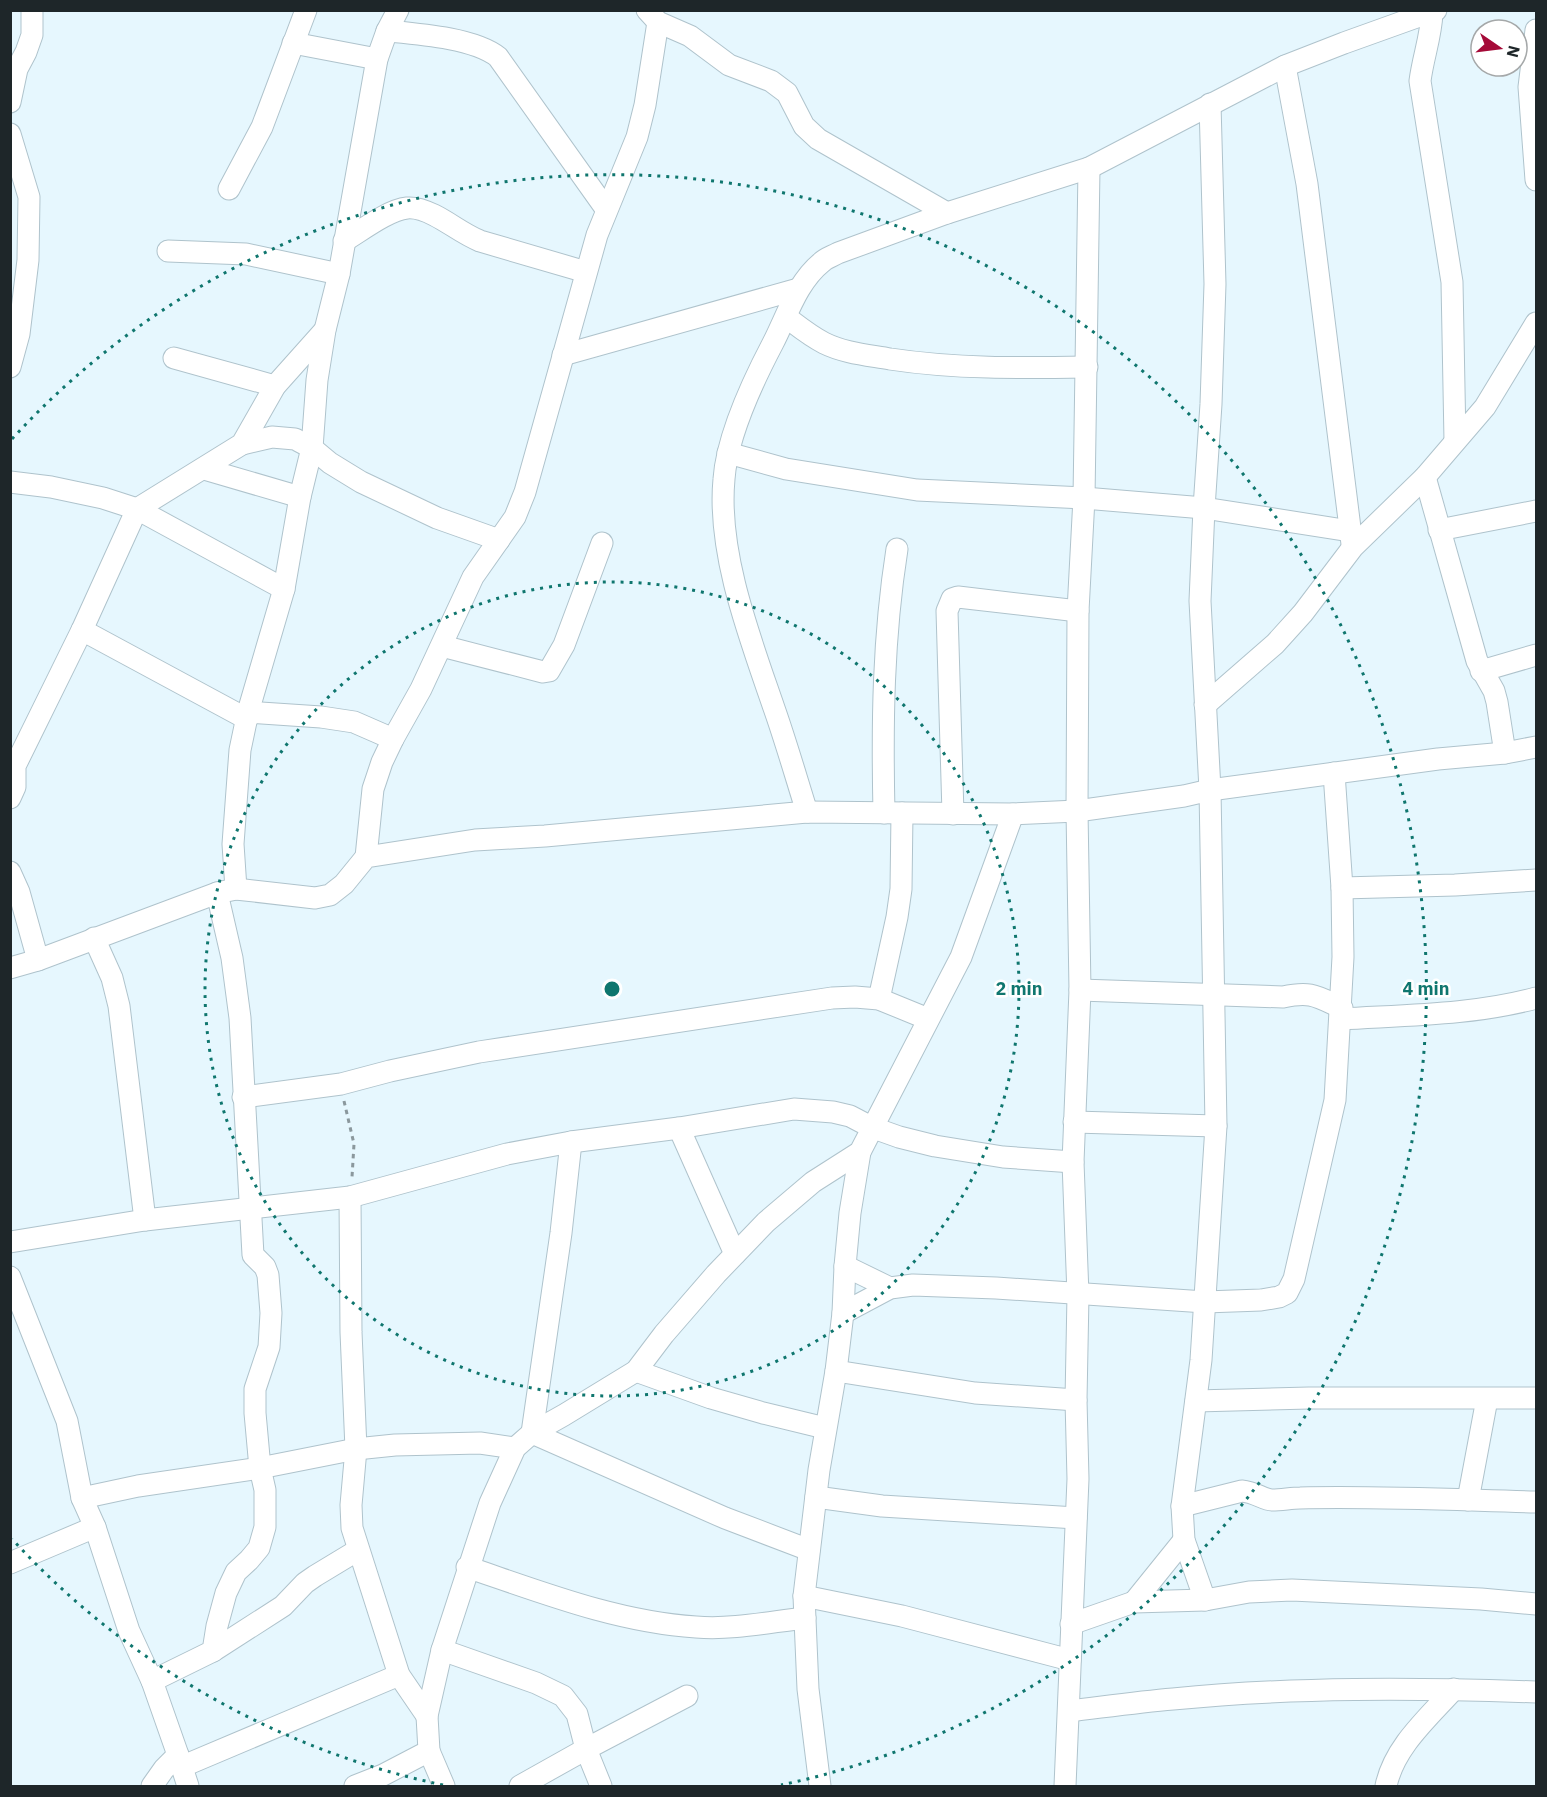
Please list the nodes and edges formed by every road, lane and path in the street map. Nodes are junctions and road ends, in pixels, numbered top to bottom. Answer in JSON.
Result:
{"nodes":[{"id":1,"x":32,"y":10,"type":"edge"},
{"id":2,"x":306,"y":10,"type":"edge"},
{"id":3,"x":1434,"y":12,"type":"edge"},
{"id":4,"x":393,"y":16,"type":"edge"},
{"id":5,"x":652,"y":16,"type":"edge"},
{"id":6,"x":1536,"y":30,"type":"edge"},
{"id":7,"x":293,"y":44,"type":"junction"},
{"id":8,"x":377,"y":59,"type":"junction"},
{"id":9,"x":1285,"y":66,"type":"junction"},
{"id":10,"x":10,"y":102,"type":"edge"},
{"id":11,"x":1210,"y":104,"type":"junction"},
{"id":12,"x":10,"y":134,"type":"edge"},
{"id":13,"x":1089,"y":168,"type":"junction"},
{"id":14,"x":1536,"y":180,"type":"edge"},
{"id":15,"x":230,"y":189,"type":"dead end"},
{"id":16,"x":606,"y":209,"type":"junction"},
{"id":17,"x":947,"y":213,"type":"junction"},
{"id":18,"x":344,"y":241,"type":"junction"},
{"id":19,"x":168,"y":251,"type":"dead end"},
{"id":20,"x":586,"y":272,"type":"junction"},
{"id":21,"x":339,"y":274,"type":"junction"},
{"id":22,"x":798,"y":289,"type":"junction"},
{"id":23,"x":786,"y":317,"type":"junction"},
{"id":24,"x":1536,"y":322,"type":"edge"},
{"id":25,"x":325,"y":330,"type":"junction"},
{"id":26,"x":563,"y":355,"type":"junction"},
{"id":27,"x":174,"y":358,"type":"dead end"},
{"id":28,"x":10,"y":367,"type":"edge"},
{"id":29,"x":1088,"y":367,"type":"junction"},
{"id":30,"x":275,"y":386,"type":"junction"},
{"id":31,"x":1455,"y":441,"type":"junction"},
{"id":32,"x":242,"y":444,"type":"junction"},
{"id":33,"x":728,"y":453,"type":"junction"},
{"id":34,"x":310,"y":458,"type":"junction"},
{"id":35,"x":204,"y":469,"type":"junction"},
{"id":36,"x":1425,"y":477,"type":"junction"},
{"id":37,"x":10,"y":482,"type":"edge"},
{"id":38,"x":300,"y":497,"type":"junction"},
{"id":39,"x":1084,"y":498,"type":"junction"},
{"id":40,"x":1204,"y":508,"type":"junction"},
{"id":41,"x":137,"y":509,"type":"junction"},
{"id":42,"x":1536,"y":511,"type":"edge"},
{"id":43,"x":1439,"y":530,"type":"junction"},
{"id":44,"x":1352,"y":539,"type":"junction"},
{"id":45,"x":499,"y":540,"type":"junction"},
{"id":46,"x":602,"y":543,"type":"dead end"},
{"id":47,"x":897,"y":549,"type":"dead end"},
{"id":48,"x":284,"y":589,"type":"junction"},
{"id":49,"x":1078,"y":611,"type":"junction"},
{"id":50,"x":82,"y":630,"type":"junction"},
{"id":51,"x":442,"y":646,"type":"junction"},
{"id":52,"x":1536,"y":655,"type":"edge"},
{"id":53,"x":1481,"y":671,"type":"junction"},
{"id":54,"x":1205,"y":705,"type":"junction"},
{"id":55,"x":248,"y":716,"type":"junction"},
{"id":56,"x":393,"y":739,"type":"junction"},
{"id":57,"x":1536,"y":747,"type":"edge"},
{"id":58,"x":1505,"y":753,"type":"junction"},
{"id":59,"x":1334,"y":773,"type":"junction"},
{"id":60,"x":1210,"y":790,"type":"junction"},
{"id":61,"x":10,"y":798,"type":"edge"},
{"id":62,"x":1077,"y":811,"type":"junction"},
{"id":63,"x":807,"y":812,"type":"junction"},
{"id":64,"x":893,"y":813,"type":"junction"},
{"id":65,"x":953,"y":814,"type":"junction"},
{"id":66,"x":1013,"y":814,"type":"junction"},
{"id":67,"x":366,"y":857,"type":"junction"},
{"id":68,"x":10,"y":872,"type":"edge"},
{"id":69,"x":1536,"y":880,"type":"edge"},
{"id":70,"x":1342,"y":888,"type":"junction"},
{"id":71,"x":226,"y":891,"type":"junction"},
{"id":72,"x":94,"y":938,"type":"junction"},
{"id":73,"x":38,"y":960,"type":"junction"},
{"id":74,"x":10,"y":968,"type":"edge"},
{"id":75,"x":1080,"y":990,"type":"junction"},
{"id":76,"x":1214,"y":996,"type":"junction"},
{"id":77,"x":1536,"y":998,"type":"edge"},
{"id":78,"x":879,"y":999,"type":"junction"},
{"id":79,"x":1341,"y":1013,"type":"junction"},
{"id":80,"x":928,"y":1019,"type":"junction"},
{"id":81,"x":340,"y":1084,"type":"junction"},
{"id":82,"x":243,"y":1097,"type":"junction"},
{"id":83,"x":1074,"y":1122,"type":"junction"},
{"id":84,"x":1216,"y":1126,"type":"junction"},
{"id":85,"x":871,"y":1127,"type":"junction"},
{"id":86,"x":679,"y":1128,"type":"junction"},
{"id":87,"x":571,"y":1142,"type":"junction"},
{"id":88,"x":860,"y":1152,"type":"junction"},
{"id":89,"x":1073,"y":1162,"type":"junction"},
{"id":90,"x":350,"y":1197,"type":"junction"},
{"id":91,"x":251,"y":1208,"type":"junction"},
{"id":92,"x":145,"y":1220,"type":"junction"},
{"id":93,"x":10,"y":1242,"type":"edge"},
{"id":94,"x":735,"y":1254,"type":"junction"},
{"id":95,"x":845,"y":1266,"type":"junction"},
{"id":96,"x":10,"y":1277,"type":"edge"},
{"id":97,"x":890,"y":1288,"type":"junction"},
{"id":98,"x":1078,"y":1295,"type":"junction"},
{"id":99,"x":1205,"y":1302,"type":"junction"},
{"id":100,"x":843,"y":1313,"type":"junction"},
{"id":101,"x":636,"y":1371,"type":"junction"},
{"id":102,"x":836,"y":1371,"type":"junction"},
{"id":103,"x":1536,"y":1398,"type":"edge"},
{"id":104,"x":1487,"y":1399,"type":"junction"},
{"id":105,"x":1076,"y":1400,"type":"junction"},
{"id":106,"x":1196,"y":1401,"type":"junction"},
{"id":107,"x":825,"y":1428,"type":"junction"},
{"id":108,"x":532,"y":1432,"type":"junction"},
{"id":109,"x":515,"y":1448,"type":"junction"},
{"id":110,"x":356,"y":1449,"type":"junction"},
{"id":111,"x":260,"y":1468,"type":"junction"},
{"id":112,"x":816,"y":1497,"type":"junction"},
{"id":113,"x":82,"y":1498,"type":"junction"},
{"id":114,"x":1468,"y":1500,"type":"junction"},
{"id":115,"x":1536,"y":1502,"type":"edge"},
{"id":116,"x":1182,"y":1506,"type":"junction"},
{"id":117,"x":1076,"y":1518,"type":"junction"},
{"id":118,"x":95,"y":1527,"type":"junction"},
{"id":119,"x":1184,"y":1540,"type":"junction"},
{"id":120,"x":358,"y":1550,"type":"junction"},
{"id":121,"x":809,"y":1550,"type":"junction"},
{"id":122,"x":10,"y":1563,"type":"edge"},
{"id":123,"x":467,"y":1567,"type":"junction"},
{"id":124,"x":804,"y":1596,"type":"junction"},
{"id":125,"x":1205,"y":1600,"type":"junction"},
{"id":126,"x":1134,"y":1602,"type":"junction"},
{"id":127,"x":1536,"y":1604,"type":"edge"},
{"id":128,"x":805,"y":1618,"type":"junction"},
{"id":129,"x":1071,"y":1624,"type":"junction"},
{"id":130,"x":442,"y":1650,"type":"junction"},
{"id":131,"x":213,"y":1651,"type":"junction"},
{"id":132,"x":1070,"y":1660,"type":"junction"},
{"id":133,"x":399,"y":1675,"type":"junction"},
{"id":134,"x":152,"y":1681,"type":"junction"},
{"id":135,"x":1454,"y":1689,"type":"junction"},
{"id":136,"x":1536,"y":1692,"type":"edge"},
{"id":137,"x":687,"y":1696,"type":"dead end"},
{"id":138,"x":1068,"y":1711,"type":"junction"},
{"id":139,"x":427,"y":1716,"type":"junction"},
{"id":140,"x":586,"y":1749,"type":"junction"},
{"id":141,"x":429,"y":1751,"type":"junction"},
{"id":142,"x":182,"y":1770,"type":"edge"},
{"id":143,"x":152,"y":1786,"type":"edge"},
{"id":144,"x":355,"y":1786,"type":"edge"},
{"id":145,"x":444,"y":1786,"type":"edge"},
{"id":146,"x":520,"y":1786,"type":"edge"},
{"id":147,"x":601,"y":1786,"type":"edge"},
{"id":148,"x":816,"y":1786,"type":"edge"},
{"id":149,"x":1065,"y":1786,"type":"edge"},
{"id":150,"x":1386,"y":1786,"type":"edge"}],
"edges":[{"from":1,"to":10,"type":"street"},
{"from":2,"to":7,"type":"street"},
{"from":3,"to":9,"type":"street"},
{"from":3,"to":31,"type":"street"},
{"from":4,"to":8,"type":"street"},
{"from":4,"to":16,"type":"street"},
{"from":5,"to":16,"type":"street"},
{"from":5,"to":17,"type":"street"},
{"from":6,"to":14,"type":"street"},
{"from":7,"to":8,"type":"street"},
{"from":7,"to":15,"type":"street"},
{"from":8,"to":18,"type":"street"},
{"from":9,"to":11,"type":"street"},
{"from":9,"to":44,"type":"street"},
{"from":11,"to":13,"type":"street"},
{"from":11,"to":40,"type":"street"},
{"from":12,"to":28,"type":"street"},
{"from":13,"to":17,"type":"street"},
{"from":13,"to":29,"type":"street"},
{"from":16,"to":20,"type":"street"},
{"from":17,"to":22,"type":"street"},
{"from":18,"to":20,"type":"street"},
{"from":18,"to":21,"type":"street"},
{"from":19,"to":21,"type":"street"},
{"from":20,"to":26,"type":"street"},
{"from":21,"to":25,"type":"street"},
{"from":22,"to":23,"type":"street"},
{"from":22,"to":26,"type":"street"},
{"from":23,"to":29,"type":"street"},
{"from":23,"to":33,"type":"street"},
{"from":24,"to":31,"type":"street"},
{"from":25,"to":30,"type":"street"},
{"from":25,"to":34,"type":"street"},
{"from":26,"to":45,"type":"street"},
{"from":27,"to":30,"type":"street"},
{"from":29,"to":39,"type":"street"},
{"from":30,"to":32,"type":"street"},
{"from":31,"to":36,"type":"street"},
{"from":32,"to":34,"type":"street"},
{"from":32,"to":35,"type":"street"},
{"from":33,"to":39,"type":"street"},
{"from":33,"to":63,"type":"street"},
{"from":34,"to":38,"type":"street"},
{"from":34,"to":45,"type":"street"},
{"from":35,"to":38,"type":"street"},
{"from":35,"to":41,"type":"street"},
{"from":36,"to":43,"type":"street"},
{"from":36,"to":44,"type":"street"},
{"from":37,"to":41,"type":"street"},
{"from":38,"to":48,"type":"street"},
{"from":39,"to":40,"type":"street"},
{"from":39,"to":49,"type":"street"},
{"from":40,"to":44,"type":"street"},
{"from":40,"to":54,"type":"street"},
{"from":41,"to":48,"type":"street"},
{"from":41,"to":50,"type":"street"},
{"from":42,"to":43,"type":"street"},
{"from":43,"to":53,"type":"street"},
{"from":44,"to":54,"type":"street"},
{"from":45,"to":51,"type":"street"},
{"from":46,"to":51,"type":"street"},
{"from":47,"to":64,"type":"street"},
{"from":48,"to":55,"type":"street"},
{"from":49,"to":62,"type":"street"},
{"from":49,"to":65,"type":"street"},
{"from":50,"to":55,"type":"street"},
{"from":50,"to":61,"type":"street"},
{"from":51,"to":56,"type":"street"},
{"from":52,"to":53,"type":"street"},
{"from":53,"to":58,"type":"street"},
{"from":54,"to":60,"type":"street"},
{"from":55,"to":56,"type":"street"},
{"from":55,"to":71,"type":"street"},
{"from":56,"to":67,"type":"street"},
{"from":57,"to":58,"type":"street"},
{"from":58,"to":59,"type":"street"},
{"from":59,"to":60,"type":"street"},
{"from":59,"to":70,"type":"street"},
{"from":60,"to":62,"type":"street"},
{"from":60,"to":76,"type":"street"},
{"from":62,"to":66,"type":"street"},
{"from":62,"to":75,"type":"street"},
{"from":63,"to":64,"type":"street"},
{"from":63,"to":67,"type":"street"},
{"from":64,"to":65,"type":"street"},
{"from":64,"to":78,"type":"street"},
{"from":65,"to":66,"type":"street"},
{"from":66,"to":80,"type":"street"},
{"from":67,"to":71,"type":"street"},
{"from":68,"to":73,"type":"street"},
{"from":69,"to":70,"type":"street"},
{"from":70,"to":79,"type":"street"},
{"from":71,"to":72,"type":"street"},
{"from":71,"to":82,"type":"street"},
{"from":72,"to":73,"type":"street"},
{"from":72,"to":92,"type":"street"},
{"from":73,"to":74,"type":"street"},
{"from":75,"to":76,"type":"street"},
{"from":75,"to":83,"type":"street"},
{"from":76,"to":79,"type":"street"},
{"from":76,"to":84,"type":"street"},
{"from":77,"to":79,"type":"street"},
{"from":78,"to":80,"type":"street"},
{"from":78,"to":81,"type":"street"},
{"from":79,"to":99,"type":"street"},
{"from":80,"to":85,"type":"street"},
{"from":81,"to":82,"type":"street"},
{"from":81,"to":90,"type":"path"},
{"from":82,"to":91,"type":"street"},
{"from":83,"to":84,"type":"street"},
{"from":83,"to":89,"type":"street"},
{"from":84,"to":99,"type":"street"},
{"from":85,"to":86,"type":"street"},
{"from":85,"to":88,"type":"street"},
{"from":85,"to":89,"type":"street"},
{"from":86,"to":87,"type":"street"},
{"from":86,"to":94,"type":"street"},
{"from":87,"to":90,"type":"street"},
{"from":87,"to":108,"type":"street"},
{"from":88,"to":94,"type":"street"},
{"from":88,"to":95,"type":"street"},
{"from":89,"to":98,"type":"street"},
{"from":90,"to":91,"type":"street"},
{"from":90,"to":110,"type":"street"},
{"from":91,"to":92,"type":"street"},
{"from":91,"to":111,"type":"street"},
{"from":92,"to":93,"type":"street"},
{"from":94,"to":101,"type":"street"},
{"from":95,"to":97,"type":"street"},
{"from":95,"to":100,"type":"street"},
{"from":96,"to":113,"type":"street"},
{"from":97,"to":98,"type":"street"},
{"from":97,"to":100,"type":"street"},
{"from":98,"to":99,"type":"street"},
{"from":98,"to":105,"type":"street"},
{"from":99,"to":106,"type":"street"},
{"from":100,"to":102,"type":"street"},
{"from":101,"to":107,"type":"street"},
{"from":101,"to":108,"type":"street"},
{"from":102,"to":105,"type":"street"},
{"from":102,"to":107,"type":"street"},
{"from":103,"to":104,"type":"street"},
{"from":104,"to":106,"type":"street"},
{"from":104,"to":114,"type":"street"},
{"from":105,"to":117,"type":"street"},
{"from":106,"to":116,"type":"street"},
{"from":107,"to":112,"type":"street"},
{"from":108,"to":109,"type":"street"},
{"from":108,"to":121,"type":"street"},
{"from":109,"to":110,"type":"street"},
{"from":109,"to":123,"type":"street"},
{"from":110,"to":111,"type":"street"},
{"from":110,"to":120,"type":"street"},
{"from":111,"to":113,"type":"street"},
{"from":111,"to":131,"type":"street"},
{"from":112,"to":117,"type":"street"},
{"from":112,"to":121,"type":"street"},
{"from":113,"to":118,"type":"street"},
{"from":114,"to":115,"type":"street"},
{"from":114,"to":116,"type":"street"},
{"from":116,"to":119,"type":"street"},
{"from":117,"to":129,"type":"street"},
{"from":118,"to":122,"type":"street"},
{"from":118,"to":134,"type":"street"},
{"from":119,"to":125,"type":"street"},
{"from":119,"to":126,"type":"street"},
{"from":120,"to":131,"type":"street"},
{"from":120,"to":133,"type":"street"},
{"from":121,"to":124,"type":"street"},
{"from":123,"to":128,"type":"street"},
{"from":123,"to":130,"type":"street"},
{"from":124,"to":128,"type":"street"},
{"from":124,"to":132,"type":"street"},
{"from":125,"to":126,"type":"street"},
{"from":125,"to":127,"type":"street"},
{"from":126,"to":129,"type":"street"},
{"from":128,"to":148,"type":"street"},
{"from":129,"to":132,"type":"street"},
{"from":130,"to":139,"type":"street"},
{"from":130,"to":140,"type":"street"},
{"from":131,"to":134,"type":"street"},
{"from":132,"to":138,"type":"street"},
{"from":133,"to":139,"type":"street"},
{"from":133,"to":142,"type":"street"},
{"from":134,"to":142,"type":"street"},
{"from":135,"to":136,"type":"street"},
{"from":135,"to":138,"type":"street"},
{"from":135,"to":150,"type":"street"},
{"from":137,"to":140,"type":"street"},
{"from":138,"to":149,"type":"street"},
{"from":139,"to":141,"type":"street"},
{"from":140,"to":146,"type":"street"},
{"from":140,"to":147,"type":"street"},
{"from":141,"to":144,"type":"street"},
{"from":141,"to":145,"type":"street"},
{"from":142,"to":143,"type":"street"}]}
